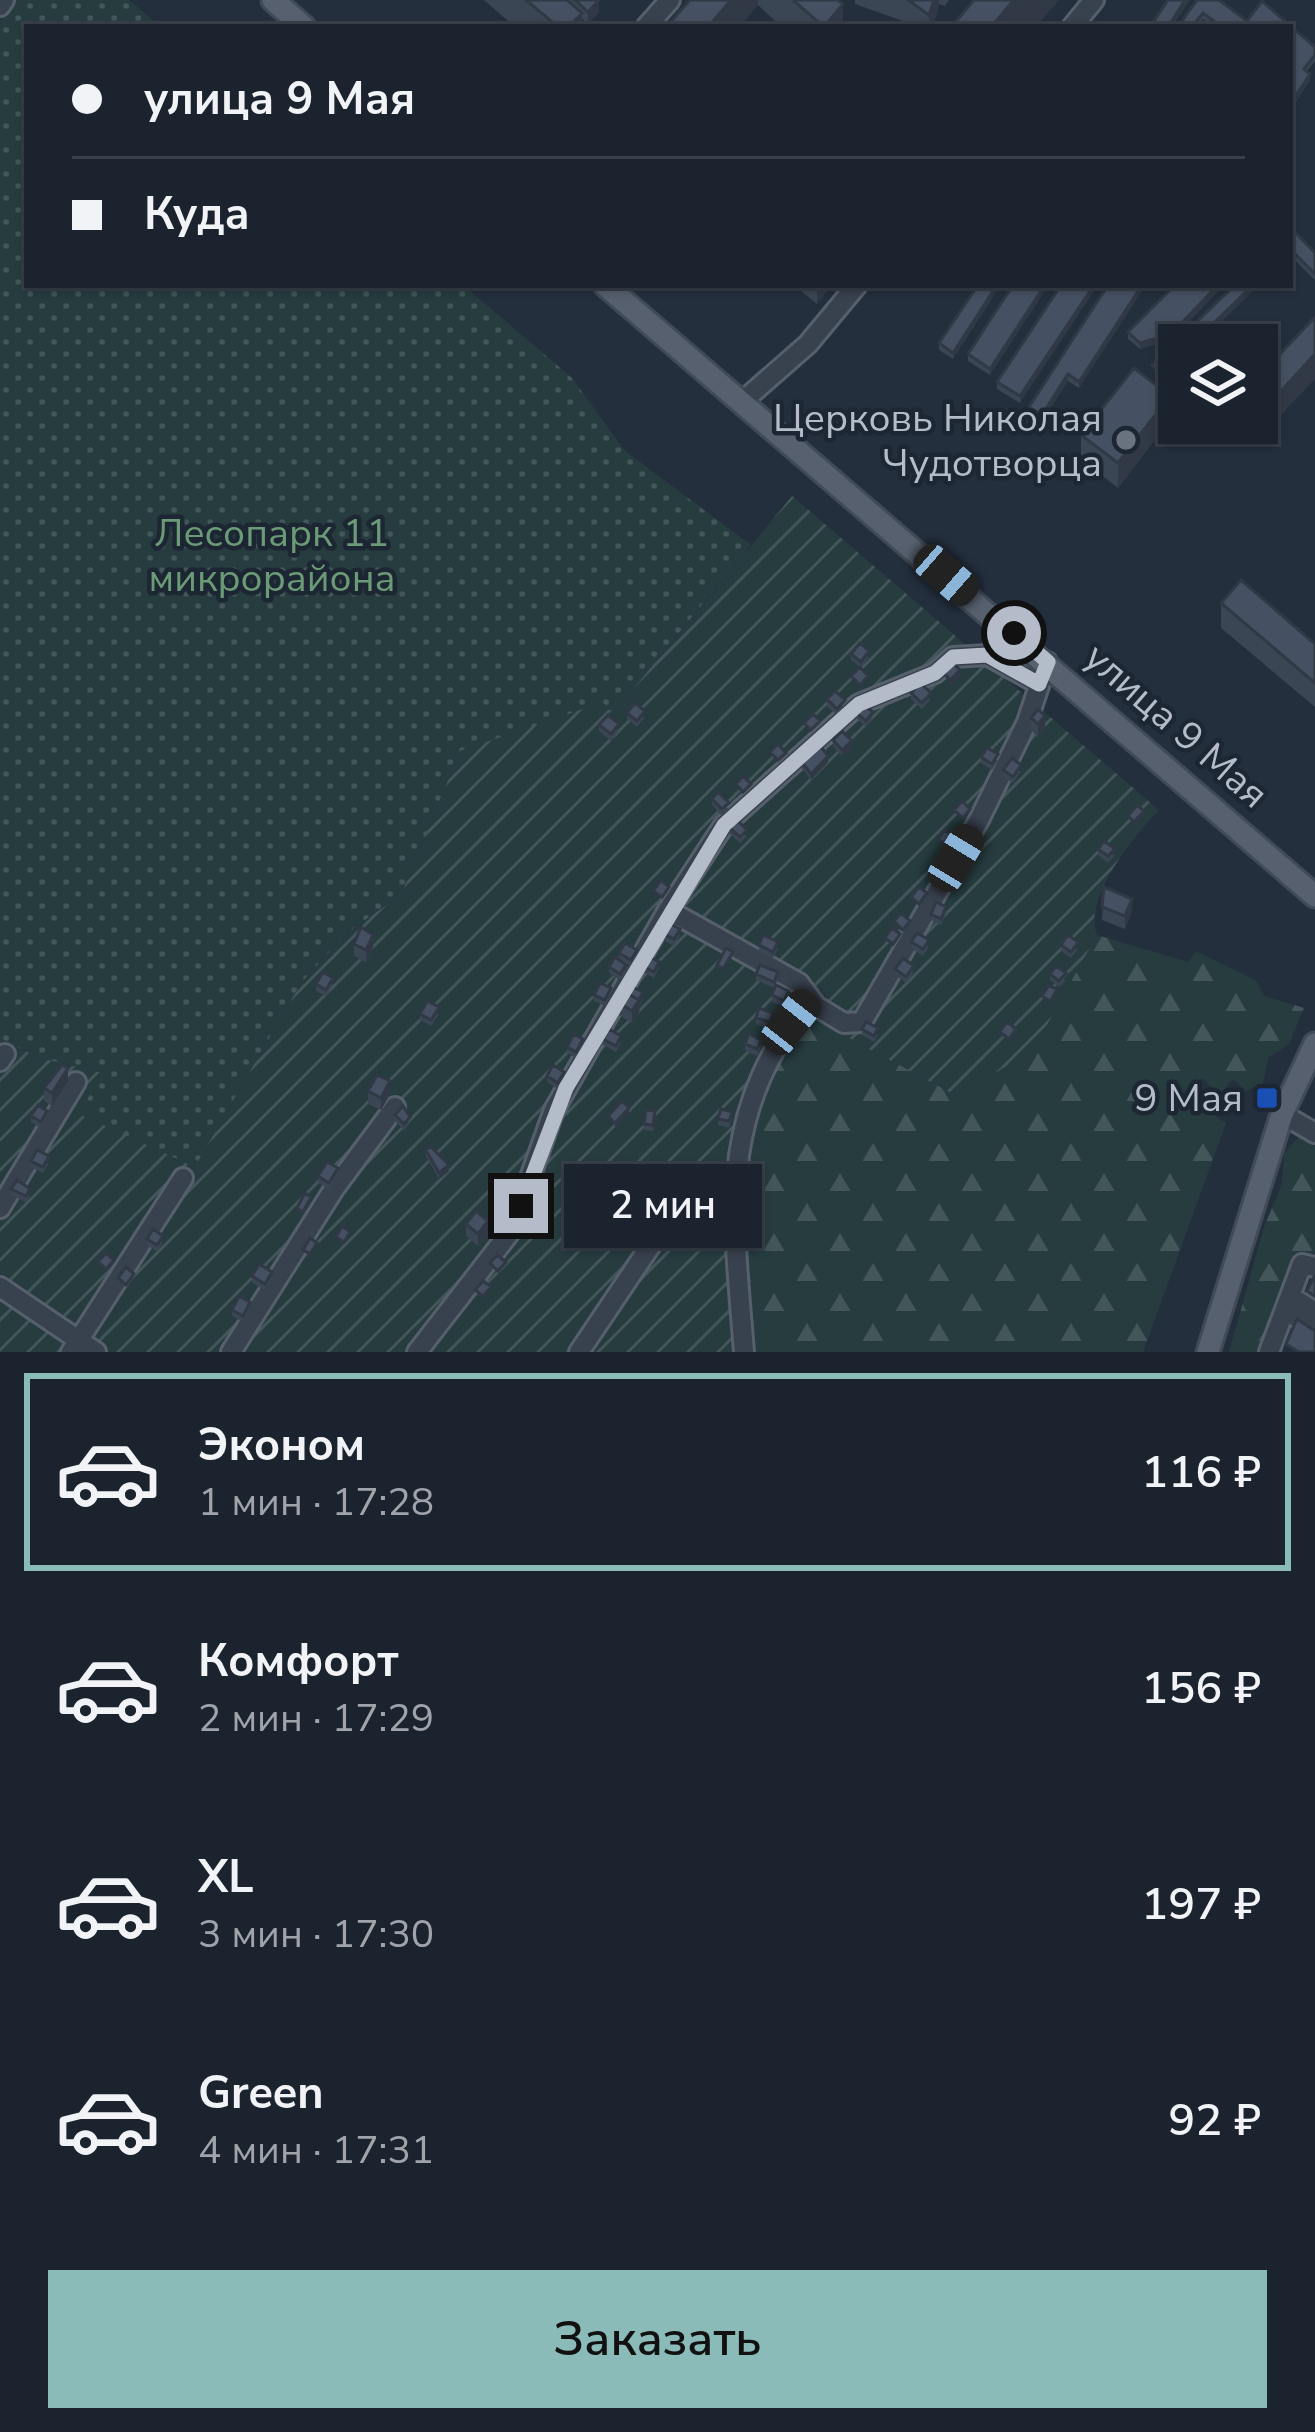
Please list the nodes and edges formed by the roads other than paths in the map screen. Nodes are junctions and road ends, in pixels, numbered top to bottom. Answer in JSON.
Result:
{"nodes":[{"id":1,"x":273,"y":0,"type":"edge"},
{"id":2,"x":670,"y":0,"type":"edge"},
{"id":3,"x":1094,"y":0,"type":"edge"},
{"id":4,"x":301,"y":24,"type":"edge"},
{"id":5,"x":649,"y":24,"type":"edge"},
{"id":6,"x":1074,"y":24,"type":"edge"},
{"id":7,"x":609,"y":288,"type":"edge"},
{"id":8,"x":855,"y":288,"type":"edge"},
{"id":9,"x":743,"y":400,"type":"junction"},
{"id":10,"x":1043,"y":673,"type":"junction"},
{"id":11,"x":1315,"y":896,"type":"edge"},
{"id":12,"x":668,"y":910,"type":"junction"},
{"id":13,"x":810,"y":998,"type":"junction"},
{"id":14,"x":1315,"y":1044,"type":"edge"},
{"id":15,"x":76,"y":1082,"type":"dead end"},
{"id":16,"x":395,"y":1107,"type":"edge"},
{"id":17,"x":1282,"y":1114,"type":"junction"},
{"id":18,"x":1315,"y":1133,"type":"edge"},
{"id":19,"x":183,"y":1178,"type":"dead end"},
{"id":20,"x":732,"y":1201,"type":"junction"},
{"id":21,"x":0,"y":1208,"type":"edge"},
{"id":22,"x":1315,"y":1267,"type":"edge"},
{"id":23,"x":0,"y":1287,"type":"edge"},
{"id":24,"x":1287,"y":1303,"type":"junction"},
{"id":25,"x":1315,"y":1312,"type":"edge"},
{"id":26,"x":1315,"y":1329,"type":"edge"},
{"id":27,"x":75,"y":1346,"type":"edge"},
{"id":28,"x":1271,"y":1351,"type":"edge"},
{"id":29,"x":96,"y":1352,"type":"edge"},
{"id":30,"x":231,"y":1352,"type":"edge"},
{"id":31,"x":417,"y":1352,"type":"edge"},
{"id":32,"x":579,"y":1352,"type":"edge"},
{"id":33,"x":744,"y":1352,"type":"edge"},
{"id":34,"x":1208,"y":1352,"type":"edge"}],
"edges":[{"from":1,"to":4,"type":"main road"},
{"from":2,"to":5,"type":"street"},
{"from":3,"to":6,"type":"street"},
{"from":7,"to":9,"type":"main road","name":"улица 9 Мая"},
{"from":8,"to":9,"type":"street"},
{"from":9,"to":10,"type":"main road","name":"улица 9 Мая"},
{"from":10,"to":11,"type":"main road","name":"улица 9 Мая"},
{"from":10,"to":12,"type":"street"},
{"from":10,"to":13,"type":"street"},
{"from":12,"to":13,"type":"street"},
{"from":12,"to":31,"type":"street"},
{"from":13,"to":20,"type":"street"},
{"from":14,"to":17,"type":"main road"},
{"from":15,"to":21,"type":"street"},
{"from":16,"to":30,"type":"street"},
{"from":17,"to":18,"type":"street"},
{"from":17,"to":34,"type":"main road"},
{"from":19,"to":27,"type":"street"},
{"from":20,"to":32,"type":"street"},
{"from":20,"to":33,"type":"street"},
{"from":22,"to":24,"type":"street"},
{"from":23,"to":27,"type":"street"},
{"from":24,"to":25,"type":"street"},
{"from":24,"to":26,"type":"street"},
{"from":24,"to":28,"type":"street"},
{"from":27,"to":29,"type":"street"}]}
